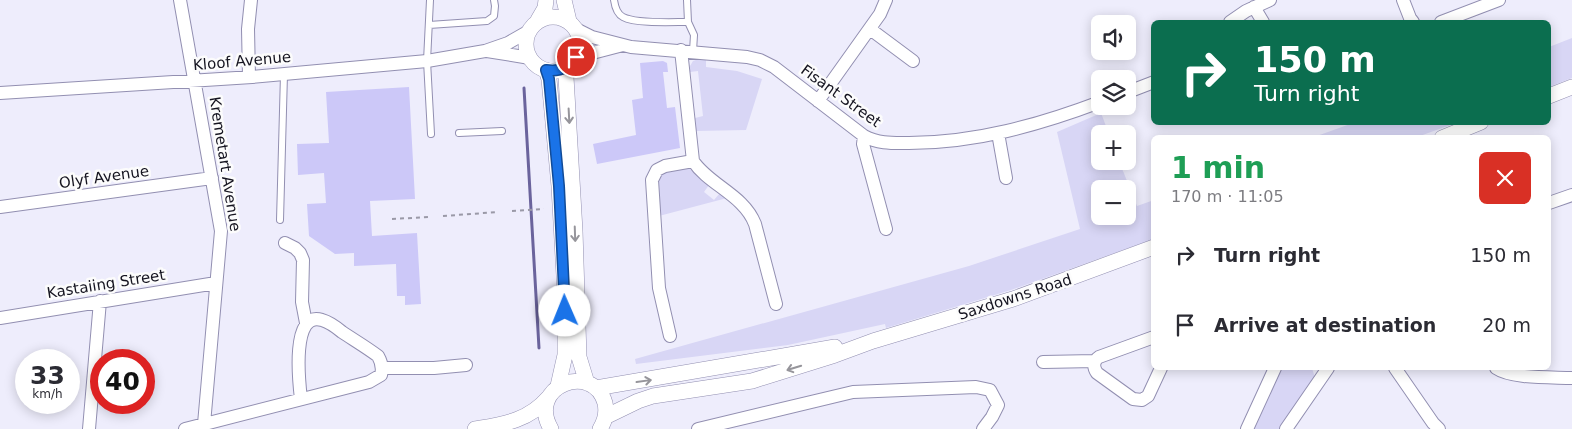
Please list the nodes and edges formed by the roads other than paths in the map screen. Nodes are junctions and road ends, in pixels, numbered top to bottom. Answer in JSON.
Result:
{"nodes":[{"id":1,"x":180,"y":0,"type":"edge"},
{"id":2,"x":251,"y":0,"type":"edge"},
{"id":3,"x":430,"y":0,"type":"edge"},
{"id":4,"x":494,"y":0,"type":"edge"},
{"id":5,"x":546,"y":0,"type":"edge"},
{"id":6,"x":564,"y":0,"type":"edge"},
{"id":7,"x":614,"y":0,"type":"edge"},
{"id":8,"x":687,"y":0,"type":"edge"},
{"id":9,"x":886,"y":0,"type":"edge"},
{"id":10,"x":1270,"y":0,"type":"edge"},
{"id":11,"x":1403,"y":0,"type":"edge"},
{"id":12,"x":1499,"y":0,"type":"edge"},
{"id":13,"x":1254,"y":7,"type":"junction"},
{"id":14,"x":1232,"y":20,"type":"edge"},
{"id":15,"x":1262,"y":20,"type":"edge"},
{"id":16,"x":1412,"y":20,"type":"edge"},
{"id":17,"x":1446,"y":20,"type":"edge"},
{"id":18,"x":688,"y":22,"type":"junction"},
{"id":19,"x":429,"y":25,"type":"junction"},
{"id":20,"x":572,"y":25,"type":"junction"},
{"id":21,"x":534,"y":26,"type":"junction"},
{"id":22,"x":870,"y":29,"type":"junction"},
{"id":23,"x":623,"y":45,"type":"junction"},
{"id":24,"x":485,"y":51,"type":"junction"},
{"id":25,"x":687,"y":51,"type":"junction"},
{"id":26,"x":530,"y":58,"type":"junction"},
{"id":27,"x":427,"y":61,"type":"junction"},
{"id":28,"x":913,"y":61,"type":"dead end"},
{"id":29,"x":572,"y":62,"type":"junction"},
{"id":30,"x":546,"y":70,"type":"junction"},
{"id":31,"x":284,"y":74,"type":"junction"},
{"id":32,"x":249,"y":77,"type":"junction"},
{"id":33,"x":195,"y":81,"type":"junction"},
{"id":34,"x":1151,"y":83,"type":"edge"},
{"id":35,"x":1572,"y":87,"type":"edge"},
{"id":36,"x":1136,"y":89,"type":"edge"},
{"id":37,"x":0,"y":93,"type":"edge"},
{"id":38,"x":1551,"y":95,"type":"edge"},
{"id":39,"x":818,"y":100,"type":"junction"},
{"id":40,"x":1091,"y":105,"type":"edge"},
{"id":41,"x":1474,"y":125,"type":"edge"},
{"id":42,"x":502,"y":131,"type":"dead end"},
{"id":43,"x":458,"y":133,"type":"dead end"},
{"id":44,"x":998,"y":133,"type":"junction"},
{"id":45,"x":431,"y":134,"type":"dead end"},
{"id":46,"x":1449,"y":135,"type":"edge"},
{"id":47,"x":864,"y":136,"type":"junction"},
{"id":48,"x":693,"y":161,"type":"junction"},
{"id":49,"x":212,"y":178,"type":"junction"},
{"id":50,"x":1006,"y":178,"type":"dead end"},
{"id":51,"x":1572,"y":195,"type":"edge"},
{"id":52,"x":1551,"y":202,"type":"edge"},
{"id":53,"x":0,"y":207,"type":"edge"},
{"id":54,"x":280,"y":220,"type":"dead end"},
{"id":55,"x":886,"y":229,"type":"dead end"},
{"id":56,"x":285,"y":243,"type":"dead end"},
{"id":57,"x":1151,"y":248,"type":"edge"},
{"id":58,"x":216,"y":283,"type":"junction"},
{"id":59,"x":100,"y":301,"type":"junction"},
{"id":60,"x":776,"y":304,"type":"dead end"},
{"id":61,"x":0,"y":318,"type":"edge"},
{"id":62,"x":306,"y":323,"type":"junction"},
{"id":63,"x":670,"y":336,"type":"dead end"},
{"id":64,"x":1151,"y":338,"type":"edge"},
{"id":65,"x":873,"y":341,"type":"junction"},
{"id":66,"x":1095,"y":361,"type":"junction"},
{"id":67,"x":1043,"y":362,"type":"dead end"},
{"id":68,"x":466,"y":365,"type":"dead end"},
{"id":69,"x":382,"y":368,"type":"junction"},
{"id":70,"x":1161,"y":370,"type":"edge"},
{"id":71,"x":1274,"y":370,"type":"edge"},
{"id":72,"x":1324,"y":370,"type":"edge"},
{"id":73,"x":1396,"y":370,"type":"edge"},
{"id":74,"x":1500,"y":370,"type":"edge"},
{"id":75,"x":1572,"y":378,"type":"edge"},
{"id":76,"x":592,"y":386,"type":"junction"},
{"id":77,"x":553,"y":392,"type":"junction"},
{"id":78,"x":301,"y":399,"type":"junction"},
{"id":79,"x":603,"y":423,"type":"edge"},
{"id":80,"x":204,"y":424,"type":"junction"},
{"id":81,"x":1432,"y":427,"type":"edge"},
{"id":82,"x":89,"y":429,"type":"edge"},
{"id":83,"x":185,"y":429,"type":"edge"},
{"id":84,"x":475,"y":429,"type":"edge"},
{"id":85,"x":551,"y":429,"type":"edge"},
{"id":86,"x":698,"y":429,"type":"edge"},
{"id":87,"x":983,"y":429,"type":"edge"},
{"id":88,"x":1247,"y":429,"type":"edge"},
{"id":89,"x":1286,"y":429,"type":"edge"}],
"edges":[{"from":1,"to":33,"type":"street","name":"Kremetart Avenue"},
{"from":2,"to":32,"type":"street"},
{"from":3,"to":19,"type":"lane"},
{"from":4,"to":19,"type":"lane"},
{"from":5,"to":21,"type":"street"},
{"from":6,"to":20,"type":"street"},
{"from":7,"to":18,"type":"lane"},
{"from":8,"to":18,"type":"lane"},
{"from":9,"to":22,"type":"street"},
{"from":10,"to":13,"type":"street"},
{"from":11,"to":16,"type":"street"},
{"from":12,"to":17,"type":"street"},
{"from":13,"to":14,"type":"street"},
{"from":13,"to":15,"type":"street"},
{"from":18,"to":25,"type":"lane"},
{"from":19,"to":27,"type":"lane"},
{"from":20,"to":21,"type":"street"},
{"from":20,"to":23,"type":"street","name":"Fisant Street"},
{"from":20,"to":29,"type":"street"},
{"from":21,"to":24,"type":"street","name":"Kloof Avenue"},
{"from":21,"to":26,"type":"street"},
{"from":22,"to":28,"type":"street"},
{"from":22,"to":39,"type":"street"},
{"from":23,"to":25,"type":"street","name":"Fisant Street"},
{"from":23,"to":29,"type":"street","name":"Fisant Street"},
{"from":24,"to":26,"type":"street","name":"Kloof Avenue"},
{"from":24,"to":27,"type":"street","name":"Kloof Avenue"},
{"from":25,"to":39,"type":"street","name":"Fisant Street"},
{"from":25,"to":48,"type":"street"},
{"from":26,"to":30,"type":"street"},
{"from":27,"to":31,"type":"street","name":"Kloof Avenue"},
{"from":27,"to":45,"type":"lane"},
{"from":29,"to":30,"type":"street"},
{"from":29,"to":76,"type":"street","one_way":true},
{"from":30,"to":77,"type":"street"},
{"from":31,"to":32,"type":"street","name":"Kloof Avenue"},
{"from":31,"to":54,"type":"lane"},
{"from":32,"to":33,"type":"street","name":"Kloof Avenue"},
{"from":33,"to":37,"type":"street","name":"Kloof Avenue"},
{"from":33,"to":49,"type":"street","name":"Kremetart Avenue"},
{"from":34,"to":36,"type":"street"},
{"from":35,"to":38,"type":"street"},
{"from":39,"to":47,"type":"street","name":"Fisant Street"},
{"from":40,"to":44,"type":"street","name":"Fisant Street"},
{"from":41,"to":46,"type":"street"},
{"from":42,"to":43,"type":"lane"},
{"from":44,"to":47,"type":"street","name":"Fisant Street"},
{"from":44,"to":50,"type":"street"},
{"from":47,"to":55,"type":"street"},
{"from":48,"to":60,"type":"street"},
{"from":48,"to":63,"type":"street"},
{"from":49,"to":53,"type":"street","name":"Olyf Avenue"},
{"from":49,"to":58,"type":"street","name":"Kremetart Avenue"},
{"from":51,"to":52,"type":"street"},
{"from":56,"to":62,"type":"street"},
{"from":57,"to":65,"type":"street","name":"Saxdowns Road"},
{"from":58,"to":59,"type":"street","name":"Kastaiing Street"},
{"from":58,"to":80,"type":"street","name":"Kremetart Avenue"},
{"from":59,"to":61,"type":"street","name":"Kastaiing Street"},
{"from":59,"to":82,"type":"street"},
{"from":62,"to":69,"type":"street"},
{"from":62,"to":78,"type":"street"},
{"from":64,"to":66,"type":"street"},
{"from":76,"to":65,"type":"street","name":"Saxdowns Road","one_way":true},
{"from":65,"to":79,"type":"street","name":"Saxdowns Road","one_way":true},
{"from":66,"to":67,"type":"street"},
{"from":66,"to":70,"type":"street"},
{"from":68,"to":69,"type":"street"},
{"from":69,"to":78,"type":"street"},
{"from":71,"to":88,"type":"street"},
{"from":72,"to":89,"type":"street"},
{"from":73,"to":81,"type":"street"},
{"from":74,"to":75,"type":"street"},
{"from":76,"to":77,"type":"street","name":"Saxdowns Road"},
{"from":76,"to":79,"type":"street"},
{"from":77,"to":84,"type":"street"},
{"from":77,"to":85,"type":"street"},
{"from":78,"to":80,"type":"street"},
{"from":80,"to":83,"type":"street"},
{"from":86,"to":87,"type":"street"}]}
